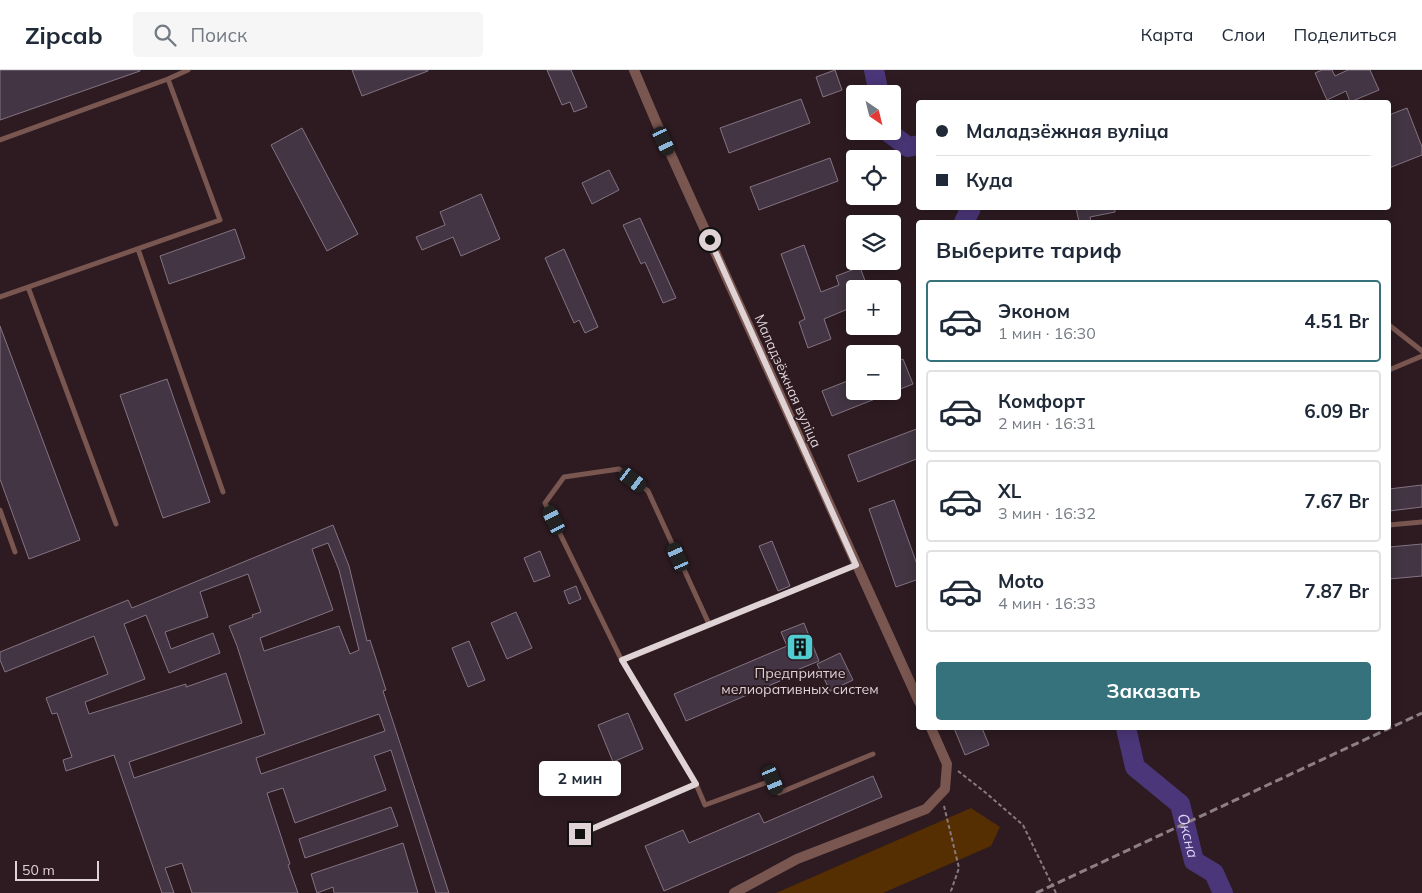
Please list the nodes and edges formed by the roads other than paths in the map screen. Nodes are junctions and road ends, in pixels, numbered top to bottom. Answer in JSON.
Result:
{"nodes":[{"id":1,"x":188,"y":70,"type":"edge"},
{"id":2,"x":634,"y":70,"type":"edge"},
{"id":3,"x":168,"y":79,"type":"junction"},
{"id":4,"x":0,"y":140,"type":"edge"},
{"id":5,"x":138,"y":249,"type":"junction"},
{"id":6,"x":28,"y":287,"type":"junction"},
{"id":7,"x":0,"y":297,"type":"edge"},
{"id":8,"x":1391,"y":328,"type":"edge"},
{"id":9,"x":1422,"y":351,"type":"edge"},
{"id":10,"x":1422,"y":356,"type":"edge"},
{"id":11,"x":1391,"y":369,"type":"edge"},
{"id":12,"x":224,"y":492,"type":"dead end"},
{"id":13,"x":0,"y":510,"type":"edge"},
{"id":14,"x":1422,"y":522,"type":"edge"},
{"id":15,"x":116,"y":524,"type":"dead end"},
{"id":16,"x":1391,"y":525,"type":"edge"},
{"id":17,"x":15,"y":552,"type":"dead end"},
{"id":18,"x":856,"y":565,"type":"junction"},
{"id":19,"x":709,"y":624,"type":"junction"},
{"id":20,"x":622,"y":660,"type":"junction"},
{"id":21,"x":916,"y":695,"type":"edge"},
{"id":22,"x":932,"y":730,"type":"edge"},
{"id":23,"x":873,"y":754,"type":"dead end"},
{"id":24,"x":696,"y":784,"type":"junction"},
{"id":25,"x":580,"y":834,"type":"dead end"},
{"id":26,"x":734,"y":893,"type":"edge"}],
"edges":[{"from":1,"to":3,"type":"lane"},
{"from":2,"to":18,"type":"street","name":"Маладзёжная вуліца"},
{"from":3,"to":4,"type":"lane"},
{"from":3,"to":5,"type":"lane"},
{"from":5,"to":6,"type":"lane"},
{"from":5,"to":12,"type":"lane"},
{"from":6,"to":7,"type":"lane"},
{"from":6,"to":15,"type":"lane"},
{"from":8,"to":9,"type":"lane"},
{"from":10,"to":11,"type":"lane"},
{"from":13,"to":17,"type":"lane"},
{"from":14,"to":16,"type":"lane"},
{"from":18,"to":19,"type":"lane"},
{"from":18,"to":21,"type":"street","name":"Маладзёжная вуліца"},
{"from":19,"to":20,"type":"lane"},
{"from":19,"to":20,"type":"lane"},
{"from":20,"to":24,"type":"lane"},
{"from":22,"to":26,"type":"street"},
{"from":23,"to":24,"type":"lane"},
{"from":24,"to":25,"type":"lane"}]}
